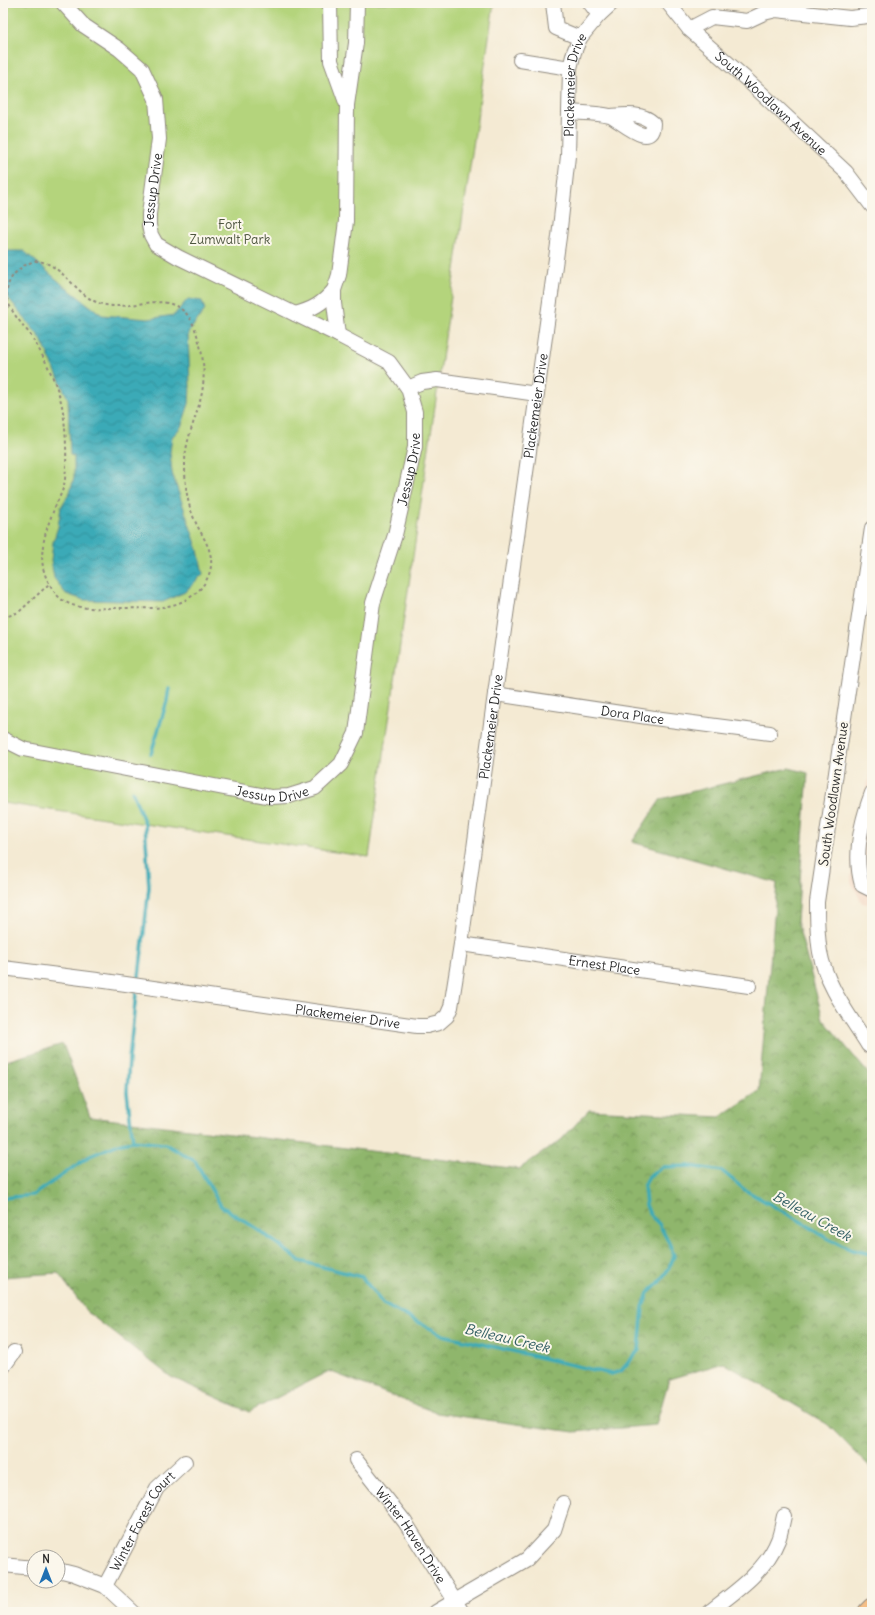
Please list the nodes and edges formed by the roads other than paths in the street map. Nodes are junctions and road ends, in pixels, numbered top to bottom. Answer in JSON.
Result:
{"nodes":[{"id":1,"x":63,"y":3,"type":"edge"},
{"id":2,"x":330,"y":3,"type":"edge"},
{"id":3,"x":357,"y":3,"type":"edge"},
{"id":4,"x":553,"y":3,"type":"edge"},
{"id":5,"x":590,"y":3,"type":"edge"},
{"id":6,"x":612,"y":3,"type":"edge"},
{"id":7,"x":668,"y":3,"type":"edge"},
{"id":8,"x":870,"y":3,"type":"edge"},
{"id":9,"x":872,"y":9,"type":"edge"},
{"id":10,"x":872,"y":14,"type":"edge"},
{"id":11,"x":599,"y":15,"type":"junction"},
{"id":12,"x":689,"y":29,"type":"junction"},
{"id":13,"x":580,"y":38,"type":"junction"},
{"id":14,"x":520,"y":60,"type":"dead end"},
{"id":15,"x":570,"y":68,"type":"junction"},
{"id":16,"x":347,"y":105,"type":"junction"},
{"id":17,"x":569,"y":112,"type":"junction"},
{"id":18,"x":609,"y":116,"type":"dead end"},
{"id":19,"x":872,"y":206,"type":"edge"},
{"id":20,"x":334,"y":290,"type":"junction"},
{"id":21,"x":295,"y":314,"type":"junction"},
{"id":22,"x":338,"y":335,"type":"junction"},
{"id":23,"x":408,"y":388,"type":"junction"},
{"id":24,"x":537,"y":394,"type":"junction"},
{"id":25,"x":872,"y":528,"type":"edge"},
{"id":26,"x":495,"y":694,"type":"junction"},
{"id":27,"x":770,"y":733,"type":"dead end"},
{"id":28,"x":3,"y":739,"type":"edge"},
{"id":29,"x":872,"y":793,"type":"edge"},
{"id":30,"x":872,"y":890,"type":"edge"},
{"id":31,"x":461,"y":944,"type":"junction"},
{"id":32,"x":3,"y":968,"type":"edge"},
{"id":33,"x":749,"y":986,"type":"dead end"},
{"id":34,"x":872,"y":1048,"type":"edge"},
{"id":35,"x":14,"y":1352,"type":"dead end"},
{"id":36,"x":3,"y":1367,"type":"edge"},
{"id":37,"x":356,"y":1460,"type":"dead end"},
{"id":38,"x":185,"y":1462,"type":"dead end"},
{"id":39,"x":563,"y":1503,"type":"dead end"},
{"id":40,"x":784,"y":1516,"type":"dead end"},
{"id":41,"x":3,"y":1565,"type":"edge"},
{"id":42,"x":26,"y":1567,"type":"edge"},
{"id":43,"x":66,"y":1572,"type":"edge"},
{"id":44,"x":105,"y":1586,"type":"junction"},
{"id":45,"x":458,"y":1606,"type":"edge"},
{"id":46,"x":872,"y":1607,"type":"edge"},
{"id":47,"x":133,"y":1612,"type":"edge"},
{"id":48,"x":436,"y":1612,"type":"edge"},
{"id":49,"x":710,"y":1612,"type":"edge"},
{"id":50,"x":867,"y":1612,"type":"edge"}],
"edges":[{"from":1,"to":21,"type":"street","name":"Jessup Drive"},
{"from":2,"to":16,"type":"street"},
{"from":3,"to":16,"type":"street"},
{"from":4,"to":13,"type":"street"},
{"from":5,"to":11,"type":"street"},
{"from":6,"to":11,"type":"street","name":"Plackemeier Drive"},
{"from":7,"to":12,"type":"street","name":"South Woodlawn Avenue"},
{"from":8,"to":9,"type":"street"},
{"from":10,"to":12,"type":"street"},
{"from":11,"to":13,"type":"street","name":"Plackemeier Drive"},
{"from":12,"to":19,"type":"street","name":"South Woodlawn Avenue"},
{"from":13,"to":15,"type":"street","name":"Plackemeier Drive"},
{"from":14,"to":15,"type":"street"},
{"from":15,"to":17,"type":"street","name":"Plackemeier Drive"},
{"from":16,"to":20,"type":"street"},
{"from":17,"to":18,"type":"street"},
{"from":17,"to":24,"type":"street","name":"Plackemeier Drive"},
{"from":20,"to":21,"type":"street"},
{"from":20,"to":22,"type":"street"},
{"from":21,"to":22,"type":"street","name":"Jessup Drive"},
{"from":22,"to":23,"type":"street","name":"Jessup Drive"},
{"from":23,"to":24,"type":"street"},
{"from":23,"to":28,"type":"street","name":"Jessup Drive"},
{"from":24,"to":26,"type":"street","name":"Plackemeier Drive"},
{"from":25,"to":34,"type":"street","name":"South Woodlawn Avenue"},
{"from":26,"to":27,"type":"street","name":"Dora Place"},
{"from":26,"to":31,"type":"street","name":"Plackemeier Drive"},
{"from":29,"to":30,"type":"street"},
{"from":31,"to":32,"type":"street","name":"Plackemeier Drive"},
{"from":31,"to":33,"type":"street","name":"Ernest Place"},
{"from":35,"to":36,"type":"street"},
{"from":37,"to":45,"type":"street","name":"Winter Haven Drive"},
{"from":38,"to":44,"type":"street","name":"Winter Forest Court"},
{"from":39,"to":45,"type":"street"},
{"from":40,"to":49,"type":"street"},
{"from":41,"to":42,"type":"street"},
{"from":43,"to":44,"type":"street"},
{"from":44,"to":47,"type":"street"},
{"from":45,"to":48,"type":"street"},
{"from":46,"to":50,"type":"main road"}]}
